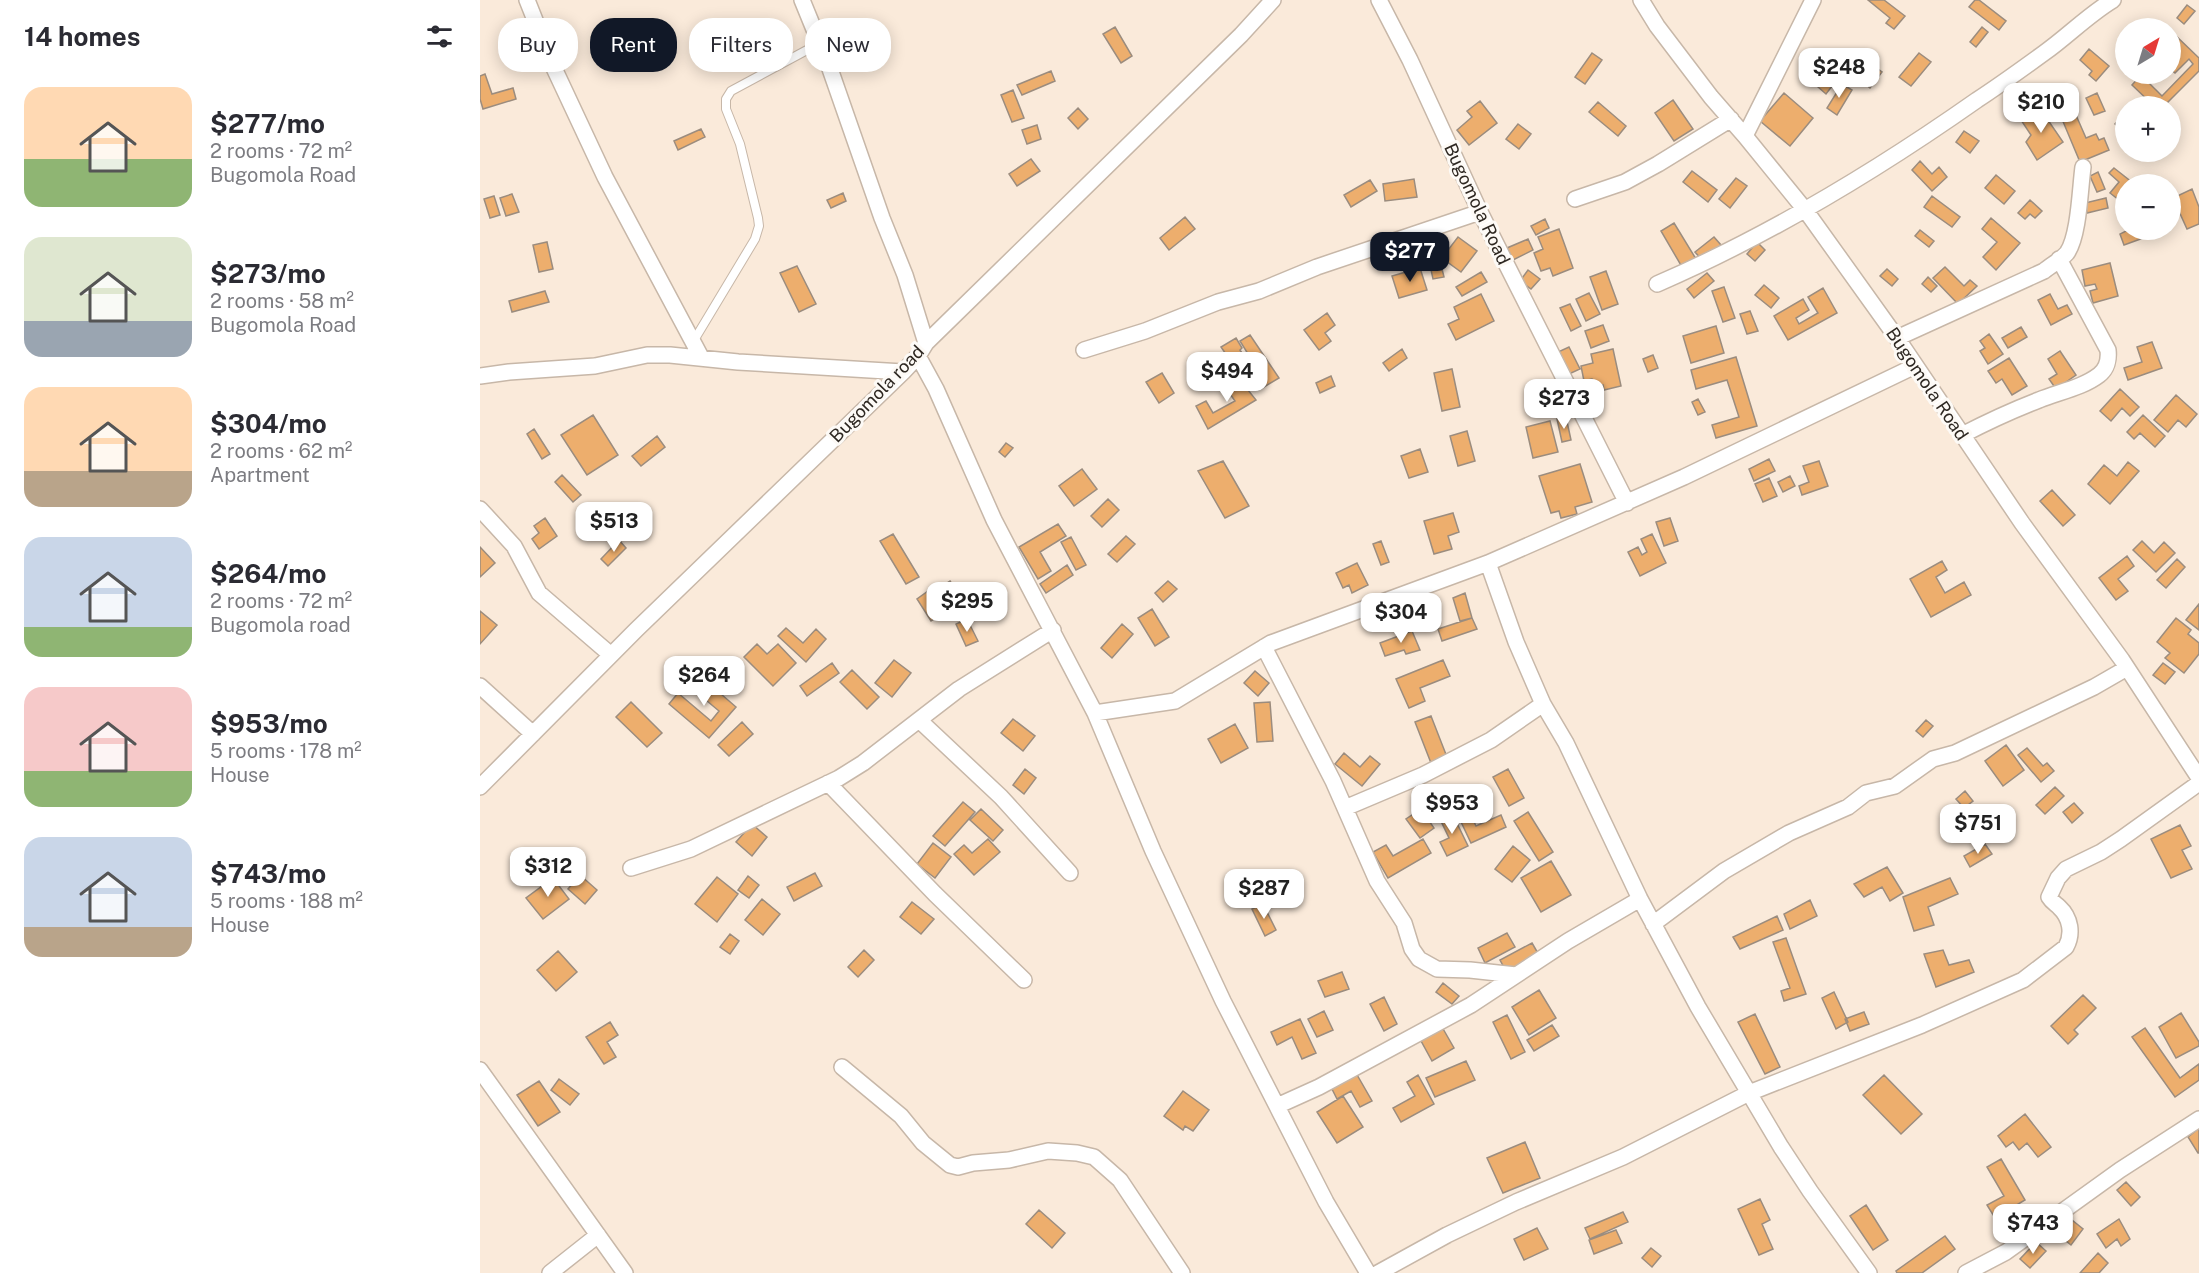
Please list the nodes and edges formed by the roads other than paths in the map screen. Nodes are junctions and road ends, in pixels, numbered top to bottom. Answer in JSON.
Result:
{"nodes":[{"id":1,"x":527,"y":0,"type":"edge"},
{"id":2,"x":802,"y":0,"type":"edge"},
{"id":3,"x":1273,"y":0,"type":"edge"},
{"id":4,"x":1379,"y":0,"type":"edge"},
{"id":5,"x":1641,"y":0,"type":"edge"},
{"id":6,"x":1813,"y":0,"type":"edge"},
{"id":7,"x":2113,"y":0,"type":"edge"},
{"id":8,"x":810,"y":18,"type":"edge"},
{"id":9,"x":805,"y":51,"type":"edge"},
{"id":10,"x":830,"y":72,"type":"edge"},
{"id":11,"x":1731,"y":119,"type":"junction"},
{"id":12,"x":1745,"y":136,"type":"junction"},
{"id":13,"x":2082,"y":167,"type":"dead end"},
{"id":14,"x":1575,"y":199,"type":"dead end"},
{"id":15,"x":1806,"y":211,"type":"junction"},
{"id":16,"x":1480,"y":212,"type":"junction"},
{"id":17,"x":2059,"y":259,"type":"junction"},
{"id":18,"x":1657,"y":284,"type":"dead end"},
{"id":19,"x":1897,"y":338,"type":"junction"},
{"id":20,"x":693,"y":342,"type":"junction"},
{"id":21,"x":922,"y":350,"type":"junction"},
{"id":22,"x":1084,"y":350,"type":"dead end"},
{"id":23,"x":700,"y":357,"type":"junction"},
{"id":24,"x":1915,"y":366,"type":"junction"},
{"id":25,"x":903,"y":372,"type":"junction"},
{"id":26,"x":480,"y":376,"type":"edge"},
{"id":27,"x":1962,"y":435,"type":"junction"},
{"id":28,"x":1627,"y":503,"type":"junction"},
{"id":29,"x":480,"y":509,"type":"edge"},
{"id":30,"x":1488,"y":563,"type":"junction"},
{"id":31,"x":1053,"y":630,"type":"junction"},
{"id":32,"x":1264,"y":647,"type":"junction"},
{"id":33,"x":611,"y":655,"type":"junction"},
{"id":34,"x":2127,"y":668,"type":"junction"},
{"id":35,"x":480,"y":686,"type":"edge"},
{"id":36,"x":1543,"y":704,"type":"junction"},
{"id":37,"x":1095,"y":713,"type":"junction"},
{"id":38,"x":919,"y":720,"type":"junction"},
{"id":39,"x":533,"y":734,"type":"junction"},
{"id":40,"x":2199,"y":778,"type":"edge"},
{"id":41,"x":828,"y":783,"type":"junction"},
{"id":42,"x":2199,"y":783,"type":"edge"},
{"id":43,"x":480,"y":787,"type":"edge"},
{"id":44,"x":1345,"y":808,"type":"junction"},
{"id":45,"x":632,"y":868,"type":"dead end"},
{"id":46,"x":1070,"y":873,"type":"dead end"},
{"id":47,"x":1640,"y":899,"type":"junction"},
{"id":48,"x":1653,"y":924,"type":"junction"},
{"id":49,"x":1516,"y":975,"type":"junction"},
{"id":50,"x":1024,"y":980,"type":"dead end"},
{"id":51,"x":842,"y":1067,"type":"dead end"},
{"id":52,"x":480,"y":1070,"type":"edge"},
{"id":53,"x":1749,"y":1093,"type":"junction"},
{"id":54,"x":1277,"y":1106,"type":"junction"},
{"id":55,"x":2199,"y":1119,"type":"edge"},
{"id":56,"x":598,"y":1235,"type":"junction"},
{"id":57,"x":550,"y":1273,"type":"edge"},
{"id":58,"x":625,"y":1273,"type":"edge"},
{"id":59,"x":1182,"y":1273,"type":"edge"},
{"id":60,"x":1368,"y":1273,"type":"edge"},
{"id":61,"x":1378,"y":1273,"type":"edge"},
{"id":62,"x":1869,"y":1273,"type":"edge"},
{"id":63,"x":1966,"y":1273,"type":"edge"}],
"edges":[{"from":1,"to":20,"type":"street"},
{"from":2,"to":8,"type":"street"},
{"from":3,"to":21,"type":"street","name":"Bugomola road"},
{"from":4,"to":16,"type":"street","name":"Bugomola Road"},
{"from":5,"to":11,"type":"street","name":"Bugomola Road"},
{"from":6,"to":12,"type":"street"},
{"from":7,"to":15,"type":"street"},
{"from":9,"to":20,"type":"lane"},
{"from":10,"to":21,"type":"street"},
{"from":11,"to":12,"type":"street","name":"Bugomola Road"},
{"from":11,"to":14,"type":"street"},
{"from":12,"to":15,"type":"street","name":"Bugomola Road"},
{"from":13,"to":17,"type":"street"},
{"from":15,"to":18,"type":"street"},
{"from":15,"to":19,"type":"street","name":"Bugomola Road"},
{"from":16,"to":22,"type":"street"},
{"from":16,"to":28,"type":"street","name":"Bugomola Road"},
{"from":17,"to":19,"type":"street"},
{"from":17,"to":27,"type":"street"},
{"from":19,"to":24,"type":"street","name":"Bugomola Road"},
{"from":20,"to":23,"type":"street"},
{"from":21,"to":25,"type":"street","name":"Bugomola road"},
{"from":21,"to":31,"type":"street"},
{"from":23,"to":25,"type":"street"},
{"from":23,"to":26,"type":"street"},
{"from":24,"to":27,"type":"street","name":"Bugomola Road"},
{"from":24,"to":28,"type":"street"},
{"from":25,"to":33,"type":"street","name":"Bugomola road"},
{"from":27,"to":34,"type":"street","name":"Bugomola Road"},
{"from":28,"to":30,"type":"street"},
{"from":29,"to":33,"type":"street"},
{"from":30,"to":32,"type":"street"},
{"from":30,"to":36,"type":"street"},
{"from":31,"to":37,"type":"street"},
{"from":31,"to":38,"type":"street"},
{"from":32,"to":37,"type":"street"},
{"from":32,"to":44,"type":"street"},
{"from":33,"to":39,"type":"street","name":"Bugomola road"},
{"from":34,"to":40,"type":"street","name":"Bugomola Road"},
{"from":34,"to":48,"type":"street"},
{"from":35,"to":39,"type":"street"},
{"from":36,"to":44,"type":"street"},
{"from":36,"to":47,"type":"street"},
{"from":37,"to":54,"type":"street"},
{"from":38,"to":41,"type":"street"},
{"from":38,"to":46,"type":"street"},
{"from":39,"to":43,"type":"street","name":"Bugomola road"},
{"from":41,"to":45,"type":"street"},
{"from":41,"to":50,"type":"street"},
{"from":42,"to":53,"type":"street"},
{"from":44,"to":49,"type":"street"},
{"from":47,"to":48,"type":"street"},
{"from":47,"to":49,"type":"street"},
{"from":48,"to":53,"type":"street"},
{"from":49,"to":54,"type":"street"},
{"from":51,"to":59,"type":"street"},
{"from":52,"to":56,"type":"street"},
{"from":53,"to":61,"type":"street"},
{"from":53,"to":62,"type":"street"},
{"from":54,"to":60,"type":"street"},
{"from":55,"to":63,"type":"street"},
{"from":56,"to":57,"type":"street"},
{"from":56,"to":58,"type":"street"}]}
